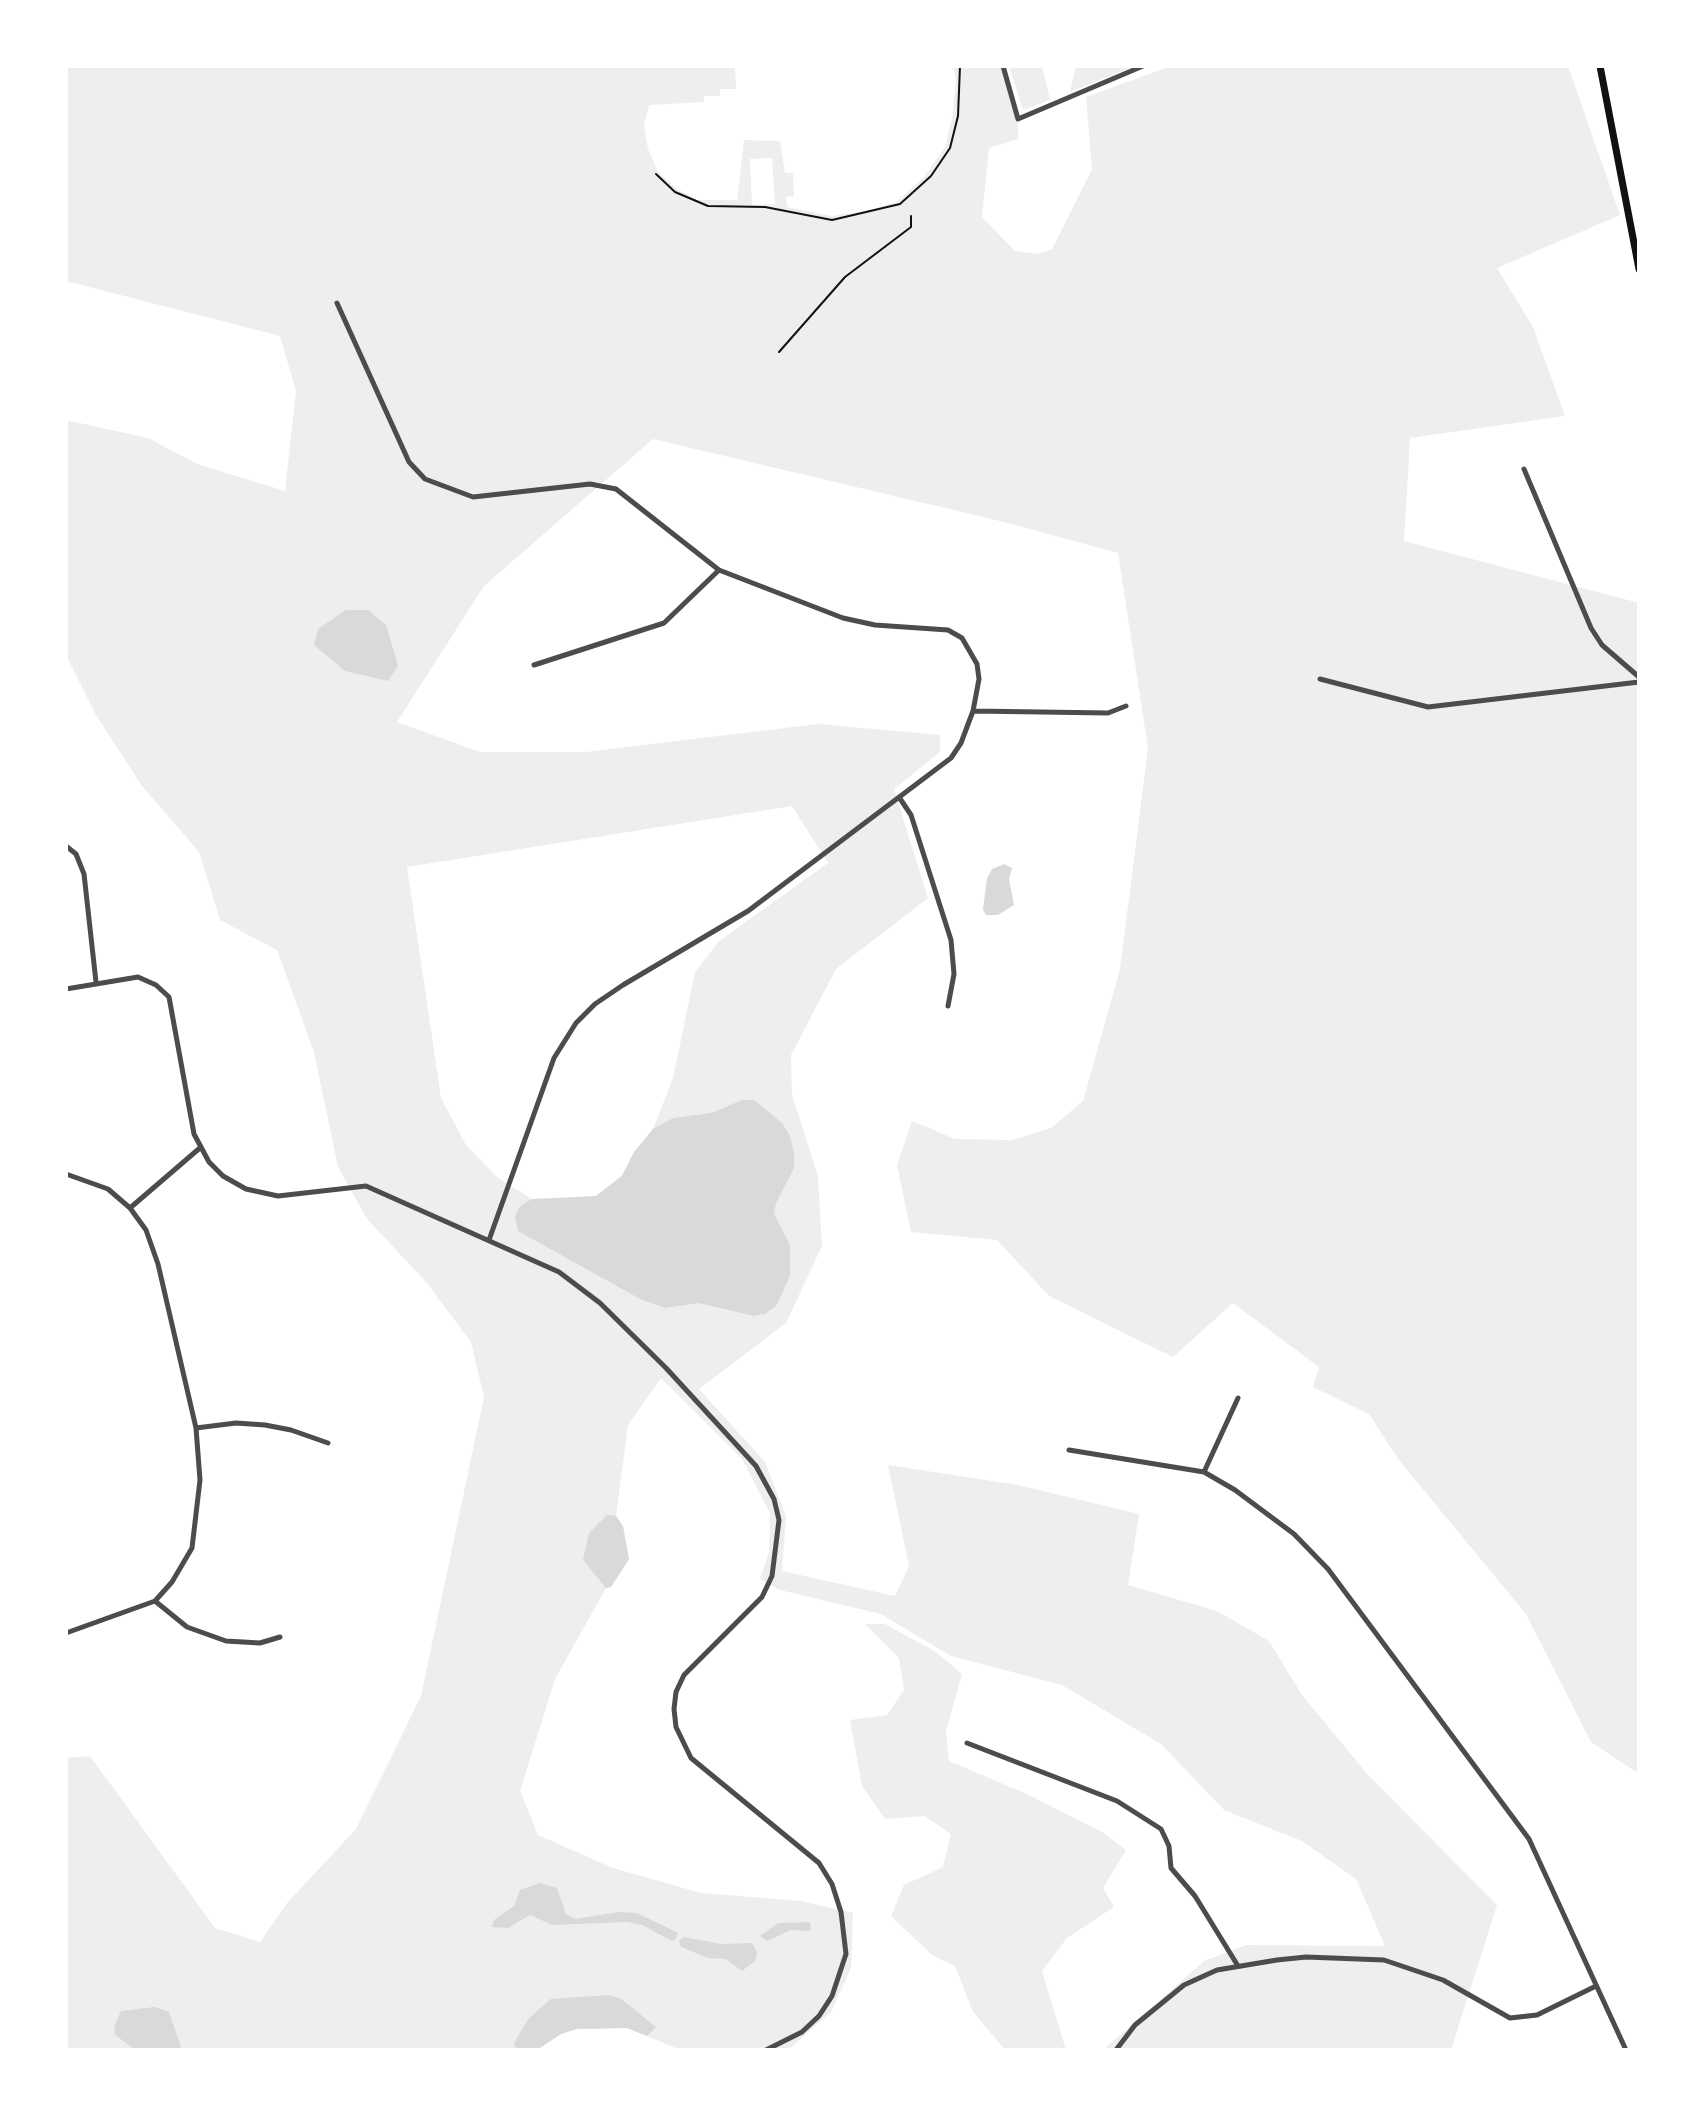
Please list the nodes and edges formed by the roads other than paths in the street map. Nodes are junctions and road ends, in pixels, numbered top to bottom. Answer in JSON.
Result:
{"nodes":[{"id":1,"x":1003,"y":66,"type":"edge"},
{"id":2,"x":1143,"y":66,"type":"edge"},
{"id":3,"x":1600,"y":66,"type":"edge"},
{"id":4,"x":1639,"y":269,"type":"edge"},
{"id":5,"x":337,"y":303,"type":"dead end"},
{"id":6,"x":1524,"y":469,"type":"dead end"},
{"id":7,"x":719,"y":570,"type":"junction"},
{"id":8,"x":534,"y":665,"type":"dead end"},
{"id":9,"x":1320,"y":679,"type":"dead end"},
{"id":10,"x":1639,"y":680,"type":"edge"},
{"id":11,"x":1126,"y":706,"type":"dead end"},
{"id":12,"x":973,"y":711,"type":"junction"},
{"id":13,"x":899,"y":797,"type":"junction"},
{"id":14,"x":66,"y":846,"type":"edge"},
{"id":15,"x":96,"y":982,"type":"junction"},
{"id":16,"x":66,"y":989,"type":"edge"},
{"id":17,"x":948,"y":1006,"type":"dead end"},
{"id":18,"x":201,"y":1147,"type":"junction"},
{"id":19,"x":66,"y":1174,"type":"edge"},
{"id":20,"x":130,"y":1208,"type":"junction"},
{"id":21,"x":489,"y":1240,"type":"junction"},
{"id":22,"x":1238,"y":1398,"type":"dead end"},
{"id":23,"x":196,"y":1428,"type":"junction"},
{"id":24,"x":328,"y":1443,"type":"dead end"},
{"id":25,"x":1069,"y":1450,"type":"dead end"},
{"id":26,"x":1204,"y":1472,"type":"junction"},
{"id":27,"x":155,"y":1601,"type":"junction"},
{"id":28,"x":66,"y":1633,"type":"edge"},
{"id":29,"x":280,"y":1637,"type":"dead end"},
{"id":30,"x":967,"y":1743,"type":"dead end"},
{"id":31,"x":1238,"y":1966,"type":"junction"},
{"id":32,"x":1596,"y":1986,"type":"junction"},
{"id":33,"x":766,"y":2050,"type":"edge"},
{"id":34,"x":1116,"y":2050,"type":"edge"},
{"id":35,"x":1626,"y":2050,"type":"edge"}],
"edges":[{"from":1,"to":2,"type":"street"},
{"from":3,"to":4,"type":"main road"},
{"from":5,"to":7,"type":"street"},
{"from":6,"to":10,"type":"street"},
{"from":7,"to":8,"type":"street"},
{"from":7,"to":12,"type":"street"},
{"from":9,"to":10,"type":"street"},
{"from":11,"to":12,"type":"street"},
{"from":12,"to":13,"type":"street"},
{"from":13,"to":17,"type":"street"},
{"from":13,"to":21,"type":"street"},
{"from":14,"to":15,"type":"street"},
{"from":15,"to":16,"type":"street"},
{"from":15,"to":18,"type":"street"},
{"from":18,"to":20,"type":"street"},
{"from":18,"to":21,"type":"street"},
{"from":19,"to":20,"type":"street"},
{"from":20,"to":23,"type":"street"},
{"from":21,"to":33,"type":"street"},
{"from":22,"to":26,"type":"street"},
{"from":23,"to":24,"type":"street"},
{"from":23,"to":27,"type":"street"},
{"from":25,"to":26,"type":"street"},
{"from":26,"to":32,"type":"street"},
{"from":27,"to":28,"type":"street"},
{"from":27,"to":29,"type":"street"},
{"from":30,"to":31,"type":"street"},
{"from":31,"to":32,"type":"street"},
{"from":31,"to":34,"type":"street"},
{"from":32,"to":35,"type":"street"}]}
